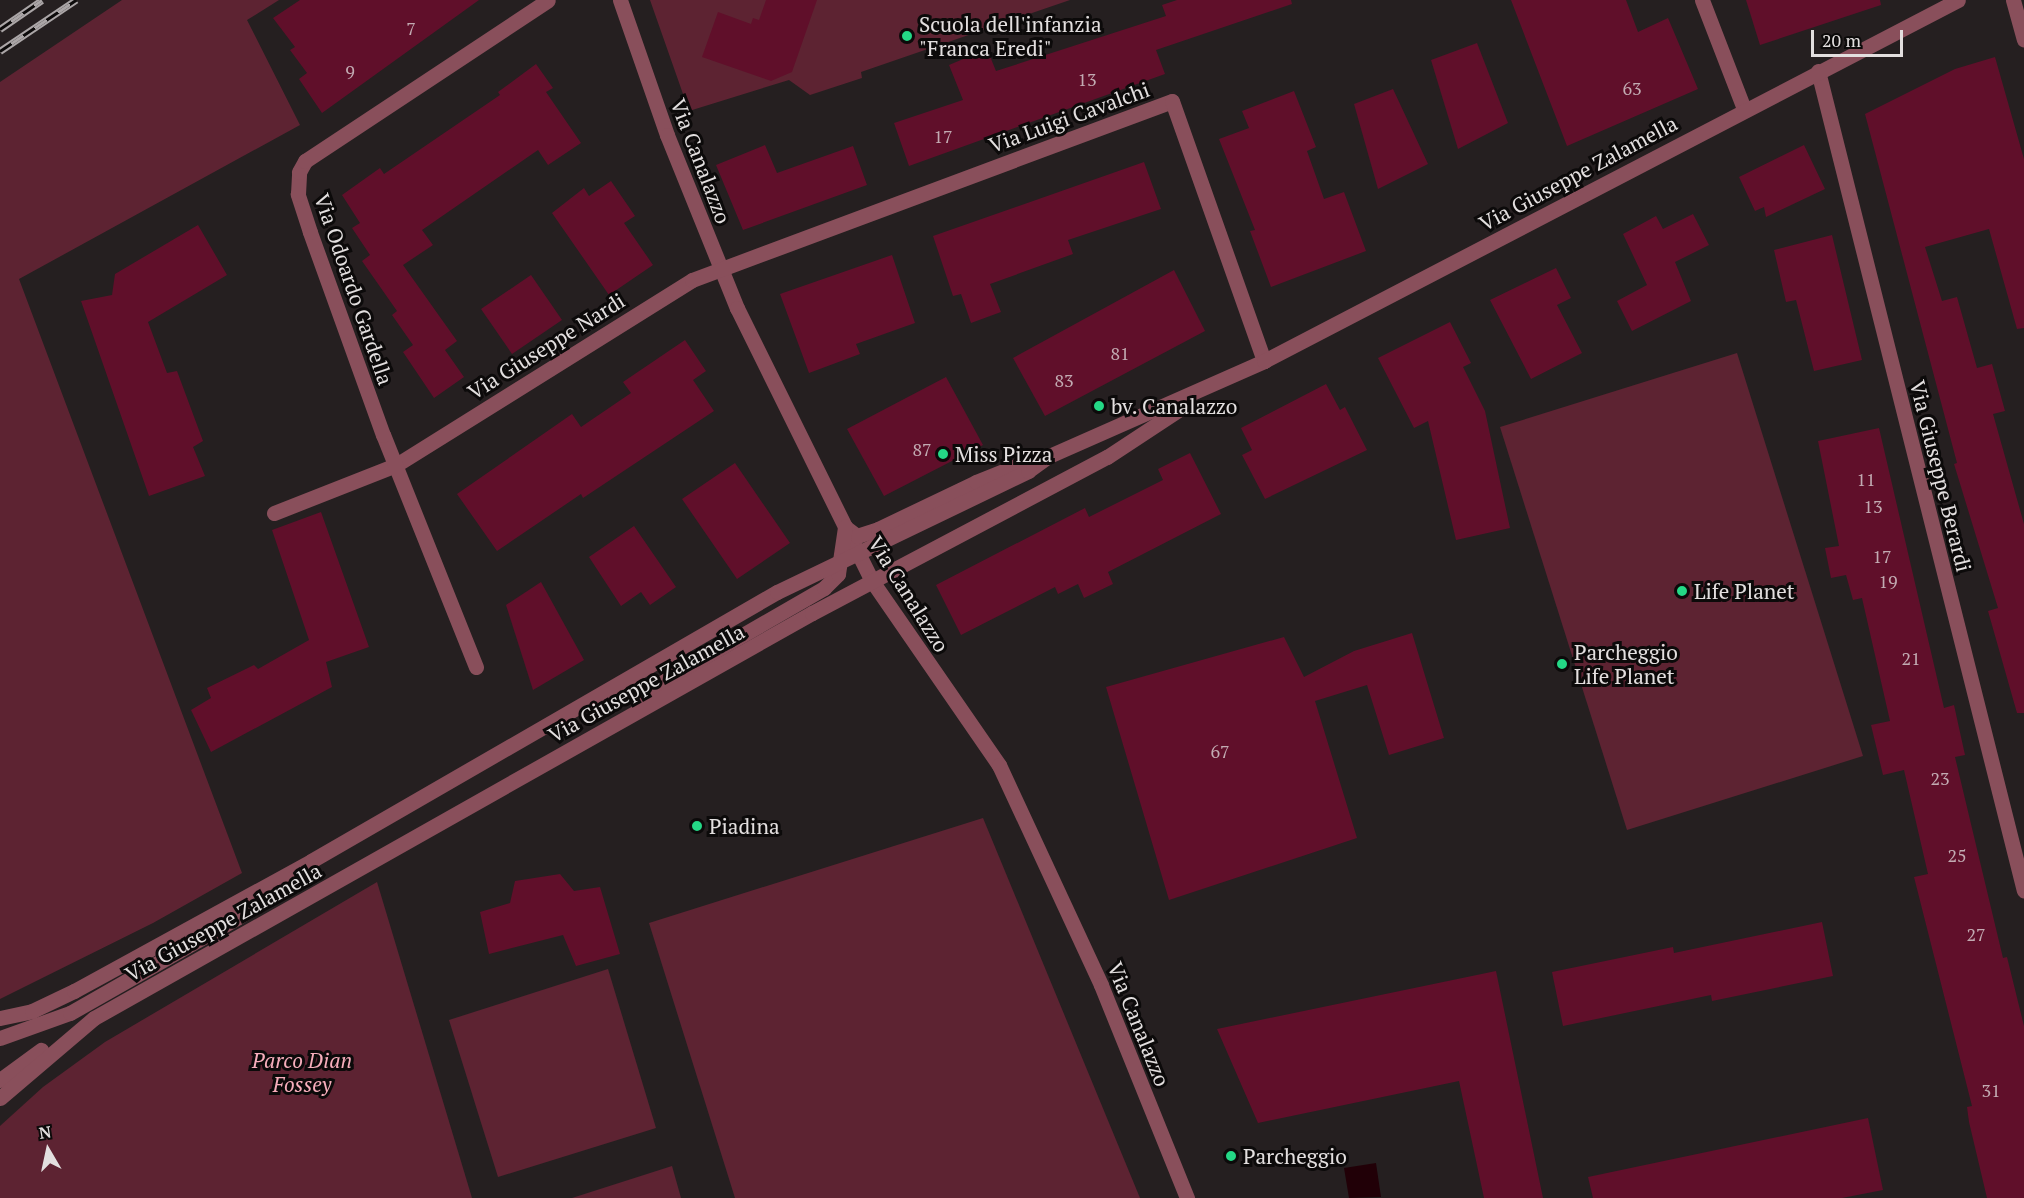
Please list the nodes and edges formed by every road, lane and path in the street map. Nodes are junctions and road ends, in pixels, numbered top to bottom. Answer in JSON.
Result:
{"nodes":[{"id":1,"x":548,"y":0,"type":"edge"},
{"id":2,"x":620,"y":0,"type":"edge"},
{"id":3,"x":1702,"y":0,"type":"edge"},
{"id":4,"x":1958,"y":0,"type":"edge"},
{"id":5,"x":2013,"y":0,"type":"edge"},
{"id":6,"x":2024,"y":40,"type":"edge"},
{"id":7,"x":1818,"y":71,"type":"junction"},
{"id":8,"x":1744,"y":110,"type":"junction"},
{"id":9,"x":721,"y":268,"type":"junction"},
{"id":10,"x":1264,"y":362,"type":"junction"},
{"id":11,"x":1218,"y":384,"type":"junction"},
{"id":12,"x":1049,"y":456,"type":"junction"},
{"id":13,"x":396,"y":465,"type":"junction"},
{"id":14,"x":274,"y":513,"type":"dead end"},
{"id":15,"x":845,"y":527,"type":"junction"},
{"id":16,"x":857,"y":554,"type":"junction"},
{"id":17,"x":841,"y":562,"type":"junction"},
{"id":18,"x":872,"y":581,"type":"junction"},
{"id":19,"x":476,"y":667,"type":"dead end"},
{"id":20,"x":636,"y":712,"type":"junction"},
{"id":21,"x":311,"y":861,"type":"junction"},
{"id":22,"x":2024,"y":891,"type":"edge"},
{"id":23,"x":0,"y":1018,"type":"edge"},
{"id":24,"x":94,"y":1018,"type":"junction"},
{"id":25,"x":0,"y":1038,"type":"edge"},
{"id":26,"x":0,"y":1080,"type":"edge"},
{"id":27,"x":0,"y":1098,"type":"edge"},
{"id":28,"x":1186,"y":1198,"type":"edge"}],
"edges":[{"from":1,"to":13,"type":"street","name":"Via Odoardo Gardella"},
{"from":2,"to":9,"type":"street","name":"Via Canalazzo"},
{"from":3,"to":8,"type":"street"},
{"from":4,"to":7,"type":"street","name":"Via Giuseppe Zalamella"},
{"from":5,"to":6,"type":"street"},
{"from":7,"to":8,"type":"street","name":"Via Giuseppe Zalamella"},
{"from":7,"to":22,"type":"street","name":"Via Giuseppe Berardi"},
{"from":8,"to":10,"type":"street","name":"Via Giuseppe Zalamella"},
{"from":9,"to":10,"type":"street","name":"Via Luigi Cavalchi"},
{"from":9,"to":13,"type":"street","name":"Via Giuseppe Nardi"},
{"from":9,"to":15,"type":"street","name":"Via Canalazzo"},
{"from":10,"to":11,"type":"street","name":"Via Giuseppe Zalamella"},
{"from":11,"to":12,"type":"street","name":"Via Giuseppe Zalamella"},
{"from":11,"to":18,"type":"street","name":"Via Giuseppe Zalamella"},
{"from":12,"to":15,"type":"street"},
{"from":12,"to":16,"type":"street","name":"Via Giuseppe Zalamella"},
{"from":13,"to":14,"type":"street","name":"Via Giuseppe Nardi"},
{"from":13,"to":19,"type":"street","name":"Via Odoardo Gardella"},
{"from":15,"to":16,"type":"street","name":"Via Canalazzo"},
{"from":15,"to":17,"type":"street"},
{"from":16,"to":17,"type":"street","name":"Via Giuseppe Zalamella"},
{"from":16,"to":18,"type":"street","name":"Via Canalazzo"},
{"from":17,"to":20,"type":"street"},
{"from":17,"to":21,"type":"street","name":"Via Giuseppe Zalamella"},
{"from":18,"to":20,"type":"street","name":"Via Giuseppe Zalamella"},
{"from":18,"to":28,"type":"street","name":"Via Canalazzo"},
{"from":20,"to":24,"type":"street","name":"Via Giuseppe Zalamella"},
{"from":21,"to":23,"type":"street","name":"Via Giuseppe Zalamella"},
{"from":21,"to":25,"type":"street","name":"Via Giuseppe Zalamella"},
{"from":24,"to":26,"type":"street","name":"Via Giuseppe Zalamella"},
{"from":24,"to":27,"type":"street","name":"Via Giuseppe Zalamella"}]}
